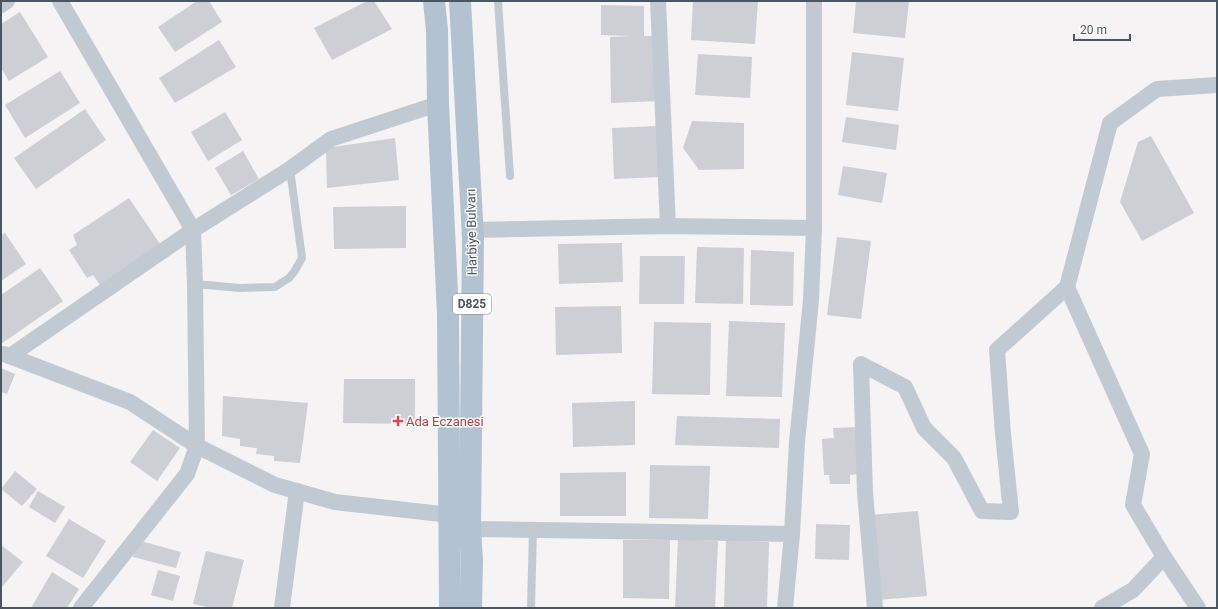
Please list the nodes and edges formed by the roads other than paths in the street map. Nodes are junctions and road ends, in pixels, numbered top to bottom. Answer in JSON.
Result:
{"nodes":[{"id":1,"x":7,"y":1,"type":"edge"},
{"id":2,"x":60,"y":1,"type":"edge"},
{"id":3,"x":434,"y":1,"type":"edge"},
{"id":4,"x":460,"y":1,"type":"edge"},
{"id":5,"x":498,"y":1,"type":"edge"},
{"id":6,"x":658,"y":1,"type":"edge"},
{"id":7,"x":814,"y":1,"type":"edge"},
{"id":8,"x":1,"y":4,"type":"edge"},
{"id":9,"x":1217,"y":85,"type":"edge"},
{"id":10,"x":438,"y":104,"type":"junction"},
{"id":11,"x":290,"y":169,"type":"junction"},
{"id":12,"x":510,"y":176,"type":"dead end"},
{"id":13,"x":668,"y":226,"type":"junction"},
{"id":14,"x":814,"y":228,"type":"junction"},
{"id":15,"x":193,"y":230,"type":"junction"},
{"id":16,"x":473,"y":230,"type":"junction"},
{"id":17,"x":195,"y":284,"type":"junction"},
{"id":18,"x":1067,"y":287,"type":"junction"},
{"id":19,"x":6,"y":355,"type":"edge"},
{"id":20,"x":197,"y":446,"type":"junction"},
{"id":21,"x":297,"y":491,"type":"junction"},
{"id":22,"x":450,"y":515,"type":"junction"},
{"id":23,"x":470,"y":529,"type":"junction"},
{"id":24,"x":533,"y":530,"type":"junction"},
{"id":25,"x":792,"y":534,"type":"junction"},
{"id":26,"x":1164,"y":557,"type":"junction"},
{"id":27,"x":81,"y":608,"type":"edge"},
{"id":28,"x":282,"y":608,"type":"edge"},
{"id":29,"x":450,"y":608,"type":"edge"},
{"id":30,"x":471,"y":608,"type":"edge"},
{"id":31,"x":531,"y":608,"type":"edge"},
{"id":32,"x":785,"y":608,"type":"edge"},
{"id":33,"x":875,"y":608,"type":"edge"},
{"id":34,"x":1102,"y":608,"type":"edge"},
{"id":35,"x":1198,"y":608,"type":"edge"}],
"edges":[{"from":1,"to":8,"type":"street"},
{"from":2,"to":15,"type":"street"},
{"from":3,"to":10,"type":"main road","name":"Harbiye Bulvarı","number":"D825"},
{"from":4,"to":16,"type":"main road","name":"Harbiye Bulvarı","number":"D825"},
{"from":5,"to":12,"type":"lane"},
{"from":6,"to":13,"type":"street"},
{"from":7,"to":14,"type":"street"},
{"from":9,"to":18,"type":"street"},
{"from":10,"to":11,"type":"street"},
{"from":10,"to":22,"type":"main road","name":"Harbiye Bulvarı","number":"D825"},
{"from":11,"to":15,"type":"street"},
{"from":11,"to":17,"type":"lane"},
{"from":13,"to":14,"type":"street"},
{"from":13,"to":16,"type":"street"},
{"from":14,"to":25,"type":"street"},
{"from":15,"to":17,"type":"street"},
{"from":15,"to":19,"type":"street"},
{"from":16,"to":23,"type":"main road","name":"Harbiye Bulvarı","number":"D825"},
{"from":17,"to":20,"type":"street"},
{"from":18,"to":26,"type":"street"},
{"from":18,"to":33,"type":"street"},
{"from":19,"to":20,"type":"street"},
{"from":20,"to":21,"type":"street"},
{"from":20,"to":27,"type":"street"},
{"from":21,"to":22,"type":"street"},
{"from":21,"to":28,"type":"street"},
{"from":22,"to":29,"type":"main road","name":"Harbiye Bulvarı","number":"D825"},
{"from":23,"to":24,"type":"street"},
{"from":23,"to":30,"type":"main road","name":"Harbiye Bulvarı","number":"D825"},
{"from":24,"to":25,"type":"street"},
{"from":24,"to":31,"type":"lane"},
{"from":25,"to":32,"type":"street"},
{"from":26,"to":34,"type":"street"},
{"from":26,"to":35,"type":"street"}]}
